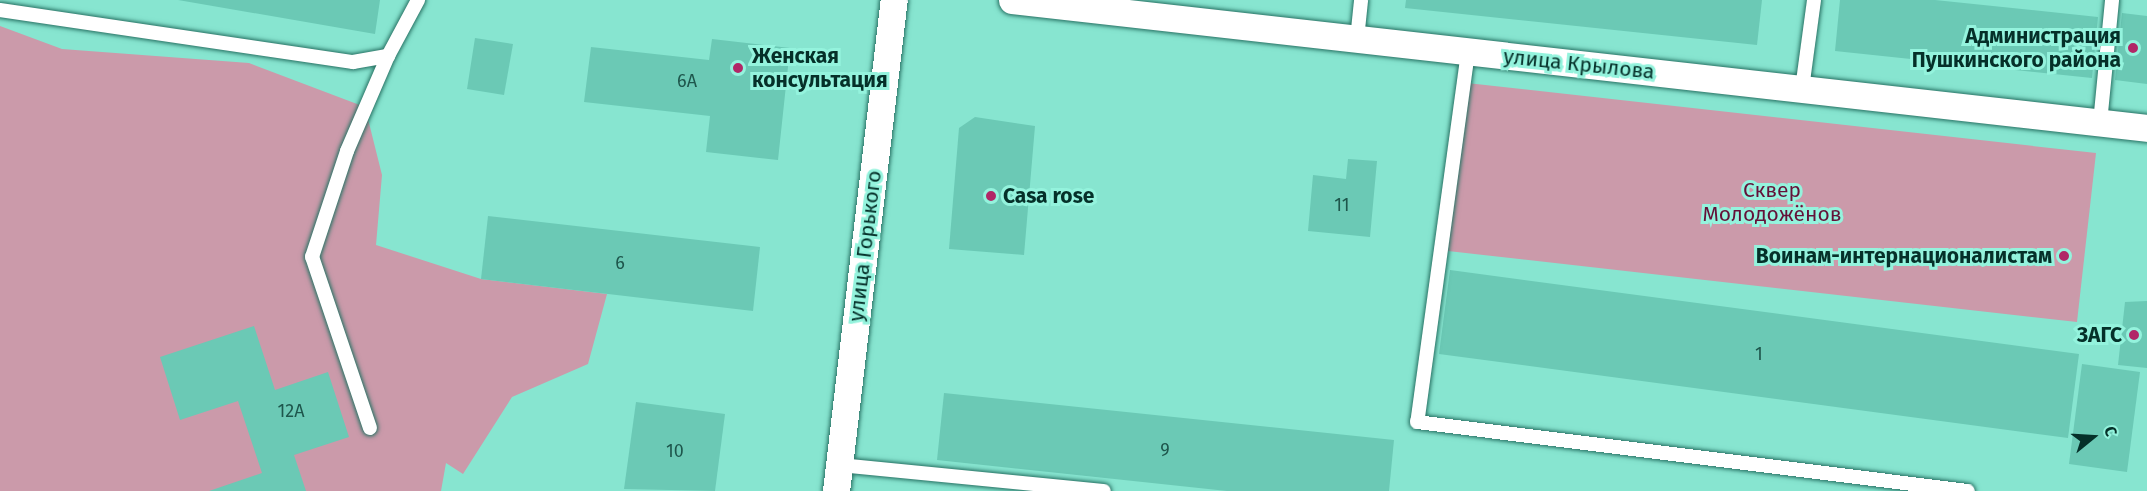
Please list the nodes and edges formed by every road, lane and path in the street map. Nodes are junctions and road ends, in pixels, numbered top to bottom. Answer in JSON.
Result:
{"nodes":[{"id":1,"x":418,"y":0,"type":"edge"},
{"id":2,"x":894,"y":0,"type":"edge"},
{"id":3,"x":1012,"y":0,"type":"edge"},
{"id":4,"x":1361,"y":0,"type":"edge"},
{"id":5,"x":1814,"y":0,"type":"edge"},
{"id":6,"x":2112,"y":0,"type":"edge"},
{"id":7,"x":0,"y":10,"type":"edge"},
{"id":8,"x":1357,"y":39,"type":"junction"},
{"id":9,"x":1468,"y":51,"type":"junction"},
{"id":10,"x":388,"y":56,"type":"junction"},
{"id":11,"x":1802,"y":89,"type":"junction"},
{"id":12,"x":2100,"y":123,"type":"junction"},
{"id":13,"x":2147,"y":128,"type":"edge"},
{"id":14,"x":370,"y":428,"type":"dead end"},
{"id":15,"x":839,"y":465,"type":"junction"},
{"id":16,"x":837,"y":491,"type":"edge"},
{"id":17,"x":1104,"y":491,"type":"edge"},
{"id":18,"x":1968,"y":491,"type":"edge"}],
"edges":[{"from":1,"to":10,"type":"lane"},
{"from":2,"to":15,"type":"street","name":"улица Горького"},
{"from":3,"to":8,"type":"street","name":"улица Крылова"},
{"from":4,"to":8,"type":"lane"},
{"from":5,"to":11,"type":"lane"},
{"from":6,"to":12,"type":"lane"},
{"from":7,"to":10,"type":"lane"},
{"from":8,"to":9,"type":"street","name":"улица Крылова"},
{"from":9,"to":11,"type":"street","name":"улица Крылова"},
{"from":9,"to":18,"type":"lane"},
{"from":10,"to":14,"type":"lane"},
{"from":11,"to":12,"type":"street","name":"улица Крылова"},
{"from":12,"to":13,"type":"street","name":"улица Крылова"},
{"from":15,"to":16,"type":"street","name":"улица Горького"},
{"from":15,"to":17,"type":"lane"}]}
